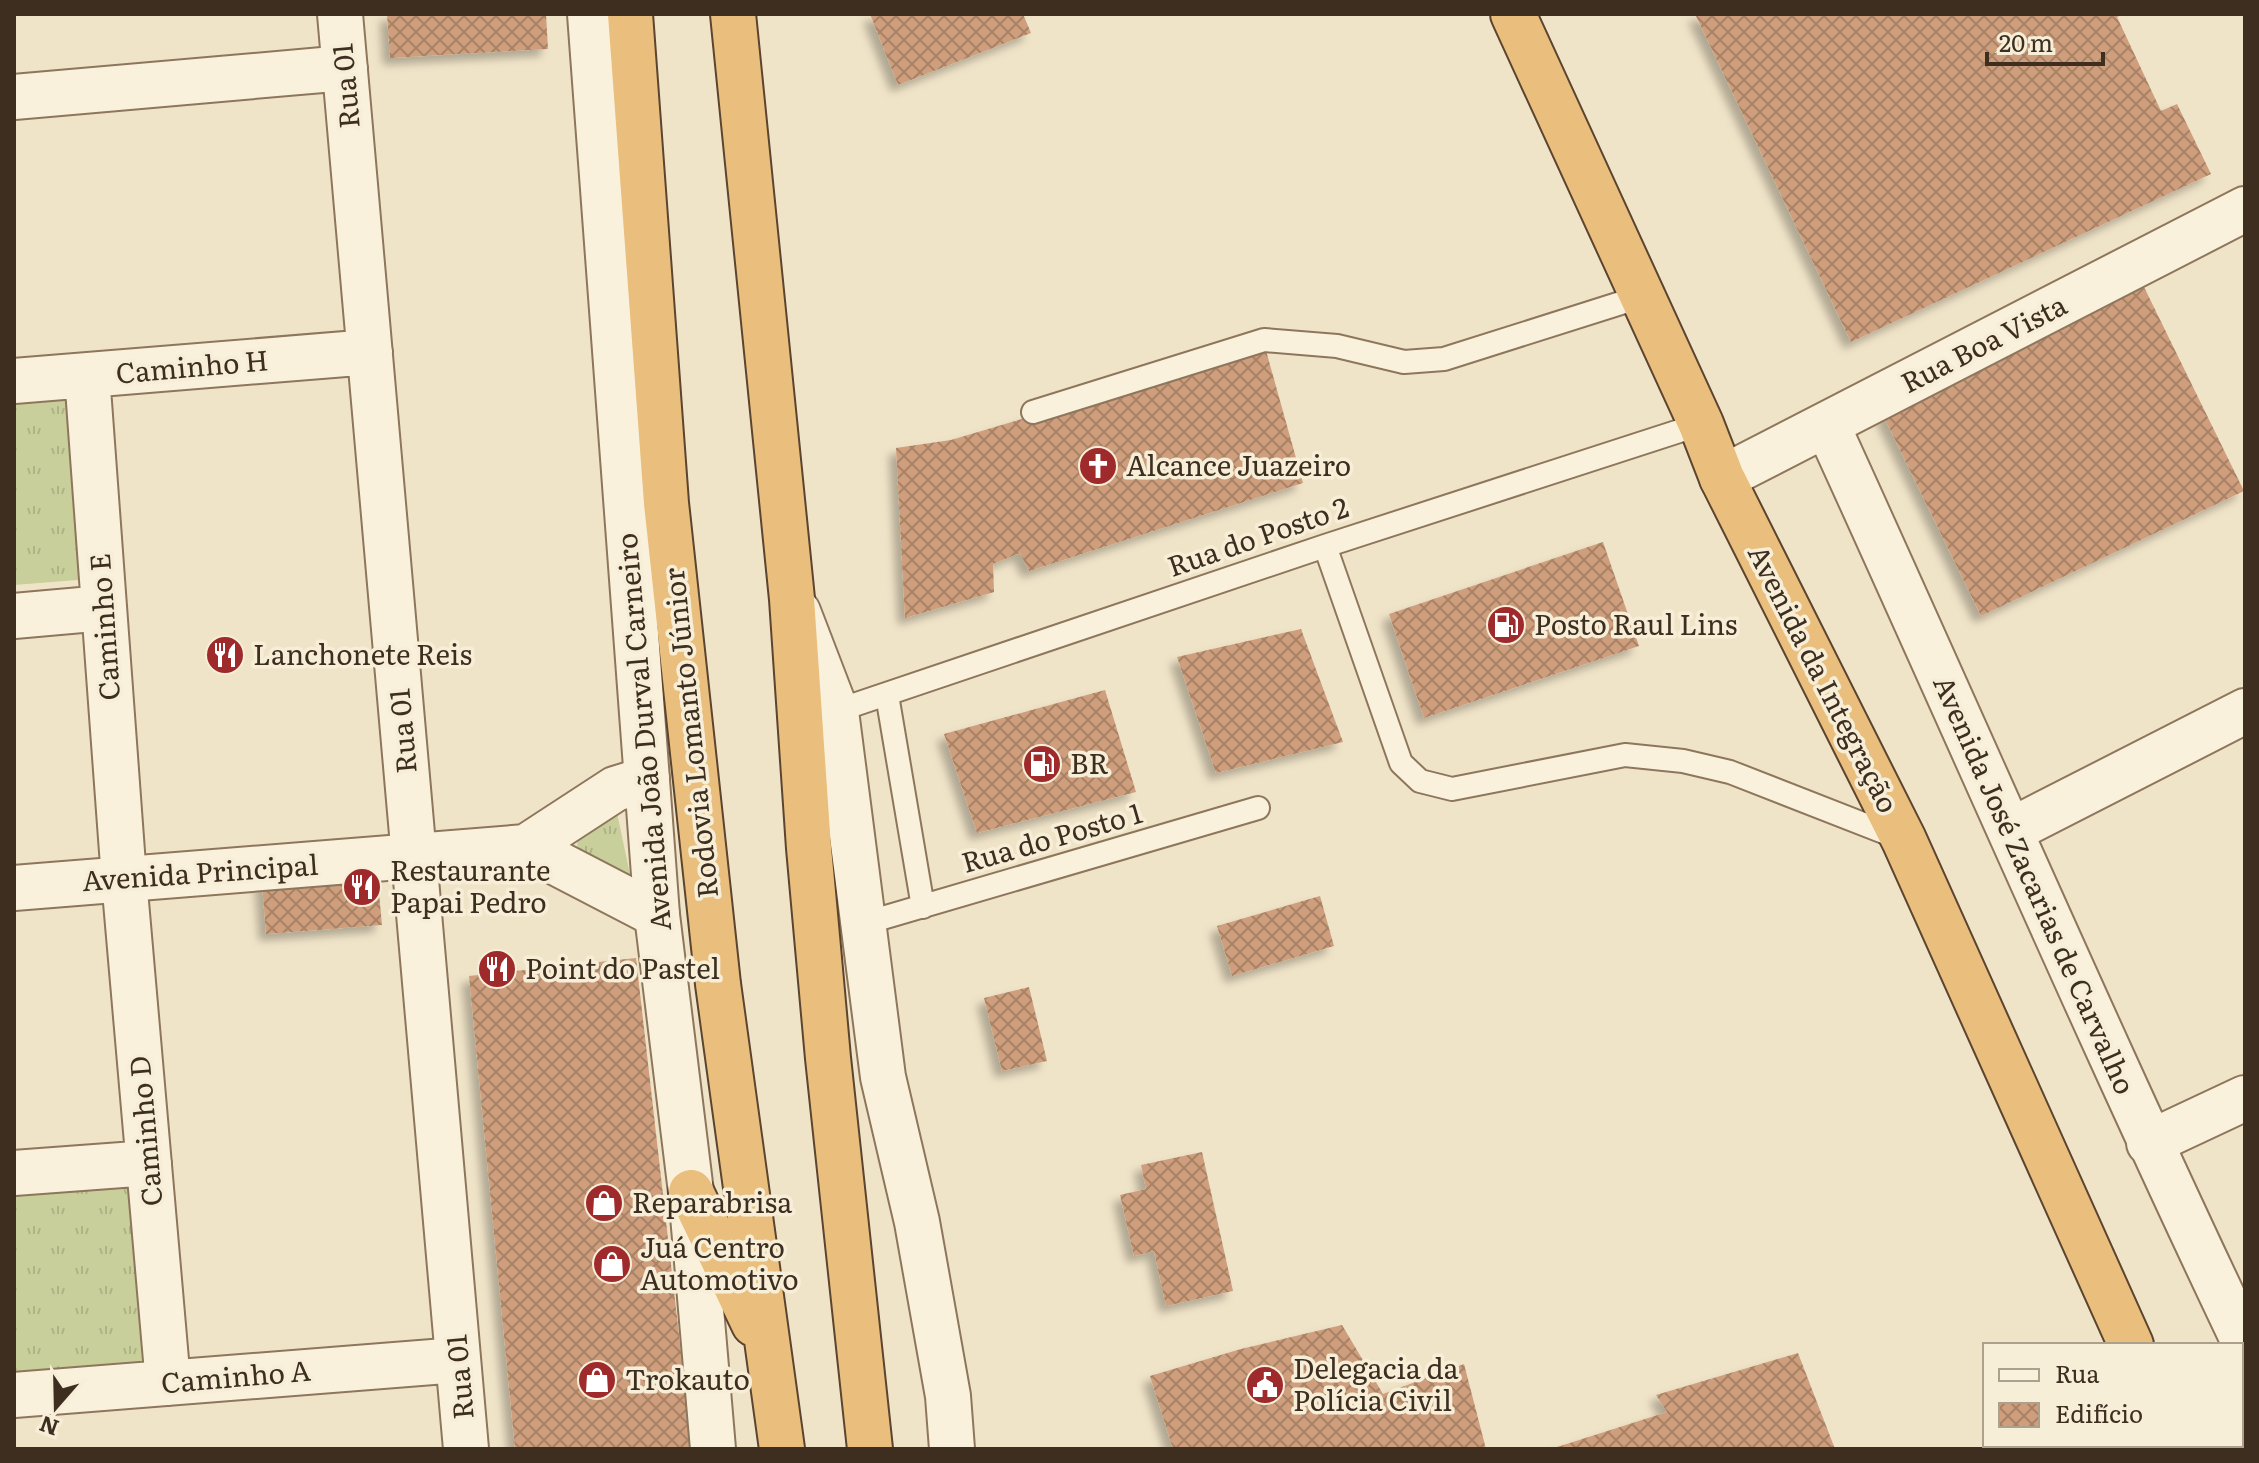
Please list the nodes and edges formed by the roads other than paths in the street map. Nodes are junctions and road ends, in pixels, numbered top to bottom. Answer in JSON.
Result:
{"nodes":[{"id":1,"x":340,"y":14,"type":"edge"},
{"id":2,"x":590,"y":14,"type":"edge"},
{"id":3,"x":630,"y":14,"type":"edge"},
{"id":4,"x":733,"y":14,"type":"edge"},
{"id":5,"x":1513,"y":14,"type":"edge"},
{"id":6,"x":345,"y":68,"type":"junction"},
{"id":7,"x":14,"y":97,"type":"edge"},
{"id":8,"x":2245,"y":209,"type":"edge"},
{"id":9,"x":1643,"y":296,"type":"junction"},
{"id":10,"x":370,"y":352,"type":"junction"},
{"id":11,"x":87,"y":375,"type":"junction"},
{"id":12,"x":14,"y":381,"type":"edge"},
{"id":13,"x":1033,"y":412,"type":"dead end"},
{"id":14,"x":1701,"y":424,"type":"junction"},
{"id":15,"x":1827,"y":425,"type":"junction"},
{"id":16,"x":1722,"y":478,"type":"junction"},
{"id":17,"x":1325,"y":546,"type":"junction"},
{"id":18,"x":792,"y":599,"type":"junction"},
{"id":19,"x":104,"y":608,"type":"junction"},
{"id":20,"x":14,"y":616,"type":"edge"},
{"id":21,"x":887,"y":695,"type":"junction"},
{"id":22,"x":836,"y":711,"type":"junction"},
{"id":23,"x":2245,"y":711,"type":"edge"},
{"id":24,"x":647,"y":779,"type":"junction"},
{"id":25,"x":1258,"y":808,"type":"dead end"},
{"id":26,"x":2012,"y":830,"type":"junction"},
{"id":27,"x":1904,"y":840,"type":"junction"},
{"id":28,"x":526,"y":847,"type":"junction"},
{"id":29,"x":414,"y":857,"type":"junction"},
{"id":30,"x":124,"y":879,"type":"junction"},
{"id":31,"x":14,"y":888,"type":"edge"},
{"id":32,"x":923,"y":907,"type":"junction"},
{"id":33,"x":657,"y":915,"type":"junction"},
{"id":34,"x":862,"y":924,"type":"junction"},
{"id":35,"x":2245,"y":1098,"type":"edge"},
{"id":36,"x":2149,"y":1143,"type":"junction"},
{"id":37,"x":149,"y":1163,"type":"junction"},
{"id":38,"x":14,"y":1173,"type":"edge"},
{"id":39,"x":691,"y":1192,"type":"junction"},
{"id":40,"x":2130,"y":1343,"type":"edge"},
{"id":41,"x":2245,"y":1344,"type":"edge"},
{"id":42,"x":458,"y":1360,"type":"junction"},
{"id":43,"x":772,"y":1362,"type":"junction"},
{"id":44,"x":168,"y":1383,"type":"junction"},
{"id":45,"x":14,"y":1395,"type":"edge"},
{"id":46,"x":466,"y":1449,"type":"edge"},
{"id":47,"x":713,"y":1449,"type":"edge"},
{"id":48,"x":782,"y":1449,"type":"edge"},
{"id":49,"x":870,"y":1449,"type":"edge"},
{"id":50,"x":952,"y":1449,"type":"edge"}],
"edges":[{"from":1,"to":6,"type":"street","name":"Rua 01"},
{"from":2,"to":24,"type":"street","name":"Avenida João Durval Carneiro"},
{"from":3,"to":43,"type":"highway","name":"Rodovia Lomanto Júnior"},
{"from":4,"to":18,"type":"highway"},
{"from":5,"to":9,"type":"highway","name":"Avenida da Integração"},
{"from":6,"to":7,"type":"street"},
{"from":6,"to":10,"type":"street","name":"Rua 01"},
{"from":8,"to":15,"type":"street","name":"Rua Boa Vista"},
{"from":9,"to":13,"type":"lane"},
{"from":9,"to":14,"type":"highway","name":"Avenida da Integração"},
{"from":10,"to":11,"type":"street","name":"Caminho H"},
{"from":10,"to":29,"type":"street","name":"Rua 01"},
{"from":11,"to":12,"type":"street","name":"Caminho H"},
{"from":11,"to":19,"type":"street","name":"Caminho E"},
{"from":14,"to":16,"type":"highway","name":"Avenida da Integração"},
{"from":14,"to":17,"type":"lane","name":"Rua do Posto 2"},
{"from":15,"to":16,"type":"street","name":"Rua Boa Vista"},
{"from":15,"to":26,"type":"street","name":"Avenida José Zacarias de Carvalho"},
{"from":16,"to":27,"type":"highway","name":"Avenida da Integração"},
{"from":17,"to":21,"type":"lane","name":"Rua do Posto 2"},
{"from":17,"to":27,"type":"lane"},
{"from":18,"to":22,"type":"street"},
{"from":18,"to":49,"type":"highway"},
{"from":19,"to":20,"type":"street"},
{"from":19,"to":30,"type":"street","name":"Caminho E"},
{"from":21,"to":22,"type":"lane","name":"Rua do Posto 2"},
{"from":21,"to":32,"type":"lane"},
{"from":22,"to":34,"type":"street"},
{"from":23,"to":26,"type":"street"},
{"from":24,"to":28,"type":"street"},
{"from":24,"to":33,"type":"street","name":"Avenida João Durval Carneiro"},
{"from":25,"to":32,"type":"lane","name":"Rua do Posto 1"},
{"from":26,"to":36,"type":"street","name":"Avenida José Zacarias de Carvalho"},
{"from":27,"to":40,"type":"highway","name":"Avenida da Integração"},
{"from":28,"to":29,"type":"street","name":"Avenida Principal"},
{"from":28,"to":33,"type":"street"},
{"from":29,"to":30,"type":"street","name":"Avenida Principal"},
{"from":29,"to":42,"type":"street","name":"Rua 01"},
{"from":30,"to":31,"type":"street","name":"Avenida Principal"},
{"from":30,"to":37,"type":"street","name":"Caminho D"},
{"from":32,"to":34,"type":"lane","name":"Rua do Posto 1"},
{"from":33,"to":39,"type":"street","name":"Avenida João Durval Carneiro"},
{"from":34,"to":50,"type":"street"},
{"from":35,"to":36,"type":"street"},
{"from":36,"to":41,"type":"street","name":"Avenida José Zacarias de Carvalho"},
{"from":37,"to":38,"type":"street"},
{"from":37,"to":44,"type":"street","name":"Caminho D"},
{"from":39,"to":43,"type":"highway"},
{"from":39,"to":47,"type":"street","name":"Avenida João Durval Carneiro"},
{"from":42,"to":44,"type":"street","name":"Caminho A"},
{"from":42,"to":46,"type":"street","name":"Rua 01"},
{"from":43,"to":48,"type":"highway","name":"Rodovia Lomanto Júnior"},
{"from":44,"to":45,"type":"street","name":"Caminho A"}]}
